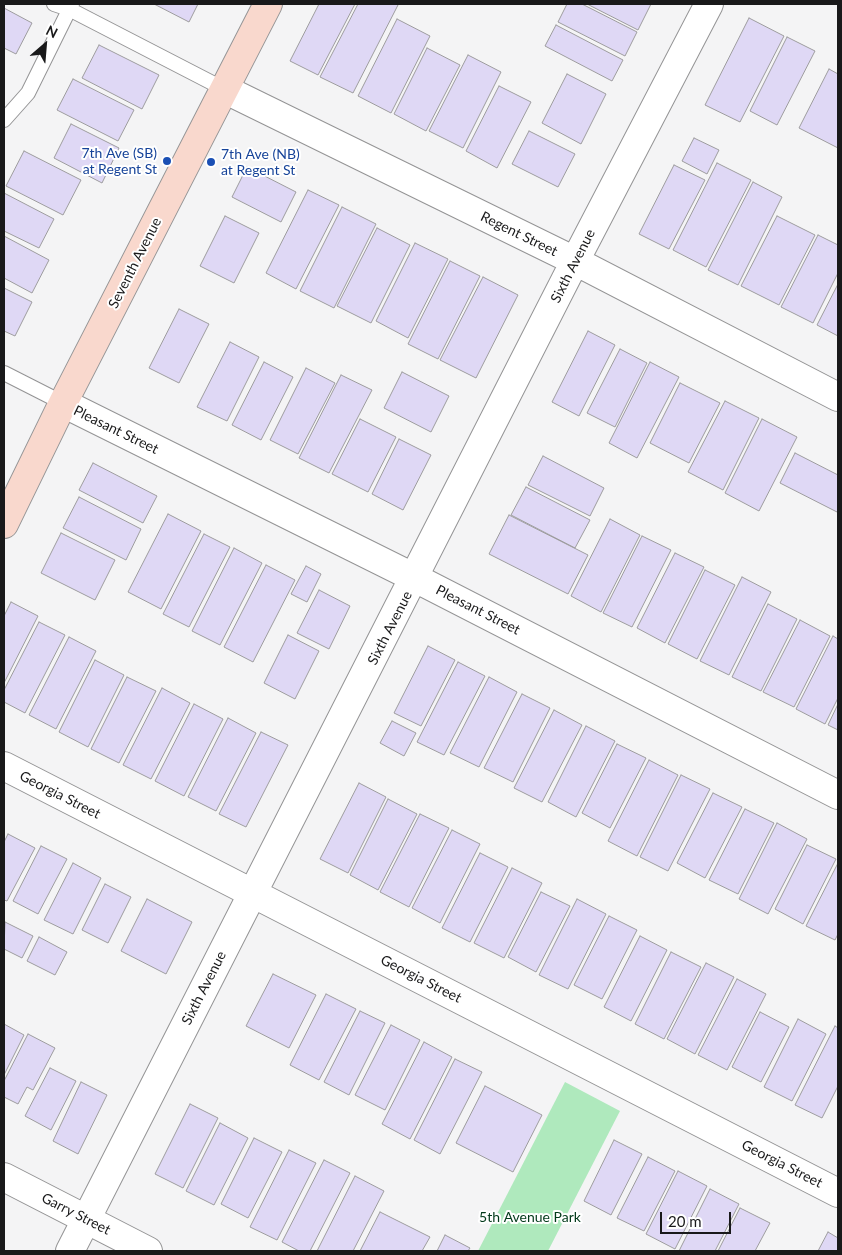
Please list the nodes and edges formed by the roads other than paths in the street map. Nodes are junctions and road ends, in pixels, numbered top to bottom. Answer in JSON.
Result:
{"nodes":[{"id":1,"x":54,"y":4,"type":"edge"},
{"id":2,"x":268,"y":4,"type":"edge"},
{"id":3,"x":709,"y":4,"type":"edge"},
{"id":4,"x":71,"y":7,"type":"edge"},
{"id":5,"x":224,"y":90,"type":"junction"},
{"id":6,"x":4,"y":120,"type":"edge"},
{"id":7,"x":575,"y":261,"type":"junction"},
{"id":8,"x":4,"y":373,"type":"edge"},
{"id":9,"x":838,"y":397,"type":"edge"},
{"id":10,"x":63,"y":403,"type":"junction"},
{"id":11,"x":4,"y":524,"type":"edge"},
{"id":12,"x":415,"y":578,"type":"junction"},
{"id":13,"x":4,"y":766,"type":"edge"},
{"id":14,"x":838,"y":795,"type":"edge"},
{"id":15,"x":253,"y":892,"type":"junction"},
{"id":16,"x":4,"y":1177,"type":"edge"},
{"id":17,"x":838,"y":1193,"type":"edge"},
{"id":18,"x":86,"y":1220,"type":"junction"},
{"id":19,"x":70,"y":1251,"type":"edge"},
{"id":20,"x":148,"y":1251,"type":"edge"}],
"edges":[{"from":1,"to":4,"type":"lane"},
{"from":2,"to":5,"type":"street","name":"Seventh Avenue"},
{"from":3,"to":7,"type":"street","name":"Sixth Avenue"},
{"from":4,"to":5,"type":"lane"},
{"from":4,"to":6,"type":"lane"},
{"from":5,"to":7,"type":"street","name":"Regent Street"},
{"from":5,"to":10,"type":"street","name":"Seventh Avenue"},
{"from":7,"to":9,"type":"street","name":"Regent Street"},
{"from":7,"to":12,"type":"street","name":"Sixth Avenue"},
{"from":8,"to":10,"type":"lane"},
{"from":10,"to":11,"type":"street","name":"Seventh Avenue"},
{"from":10,"to":12,"type":"street","name":"Pleasant Street"},
{"from":12,"to":14,"type":"street","name":"Pleasant Street"},
{"from":12,"to":15,"type":"street","name":"Sixth Avenue"},
{"from":13,"to":15,"type":"street","name":"Georgia Street"},
{"from":15,"to":17,"type":"street","name":"Georgia Street"},
{"from":15,"to":18,"type":"street","name":"Sixth Avenue"},
{"from":16,"to":18,"type":"street","name":"Garry Street"},
{"from":18,"to":19,"type":"street","name":"Sixth Avenue"},
{"from":18,"to":20,"type":"street","name":"Garry Street"}]}
